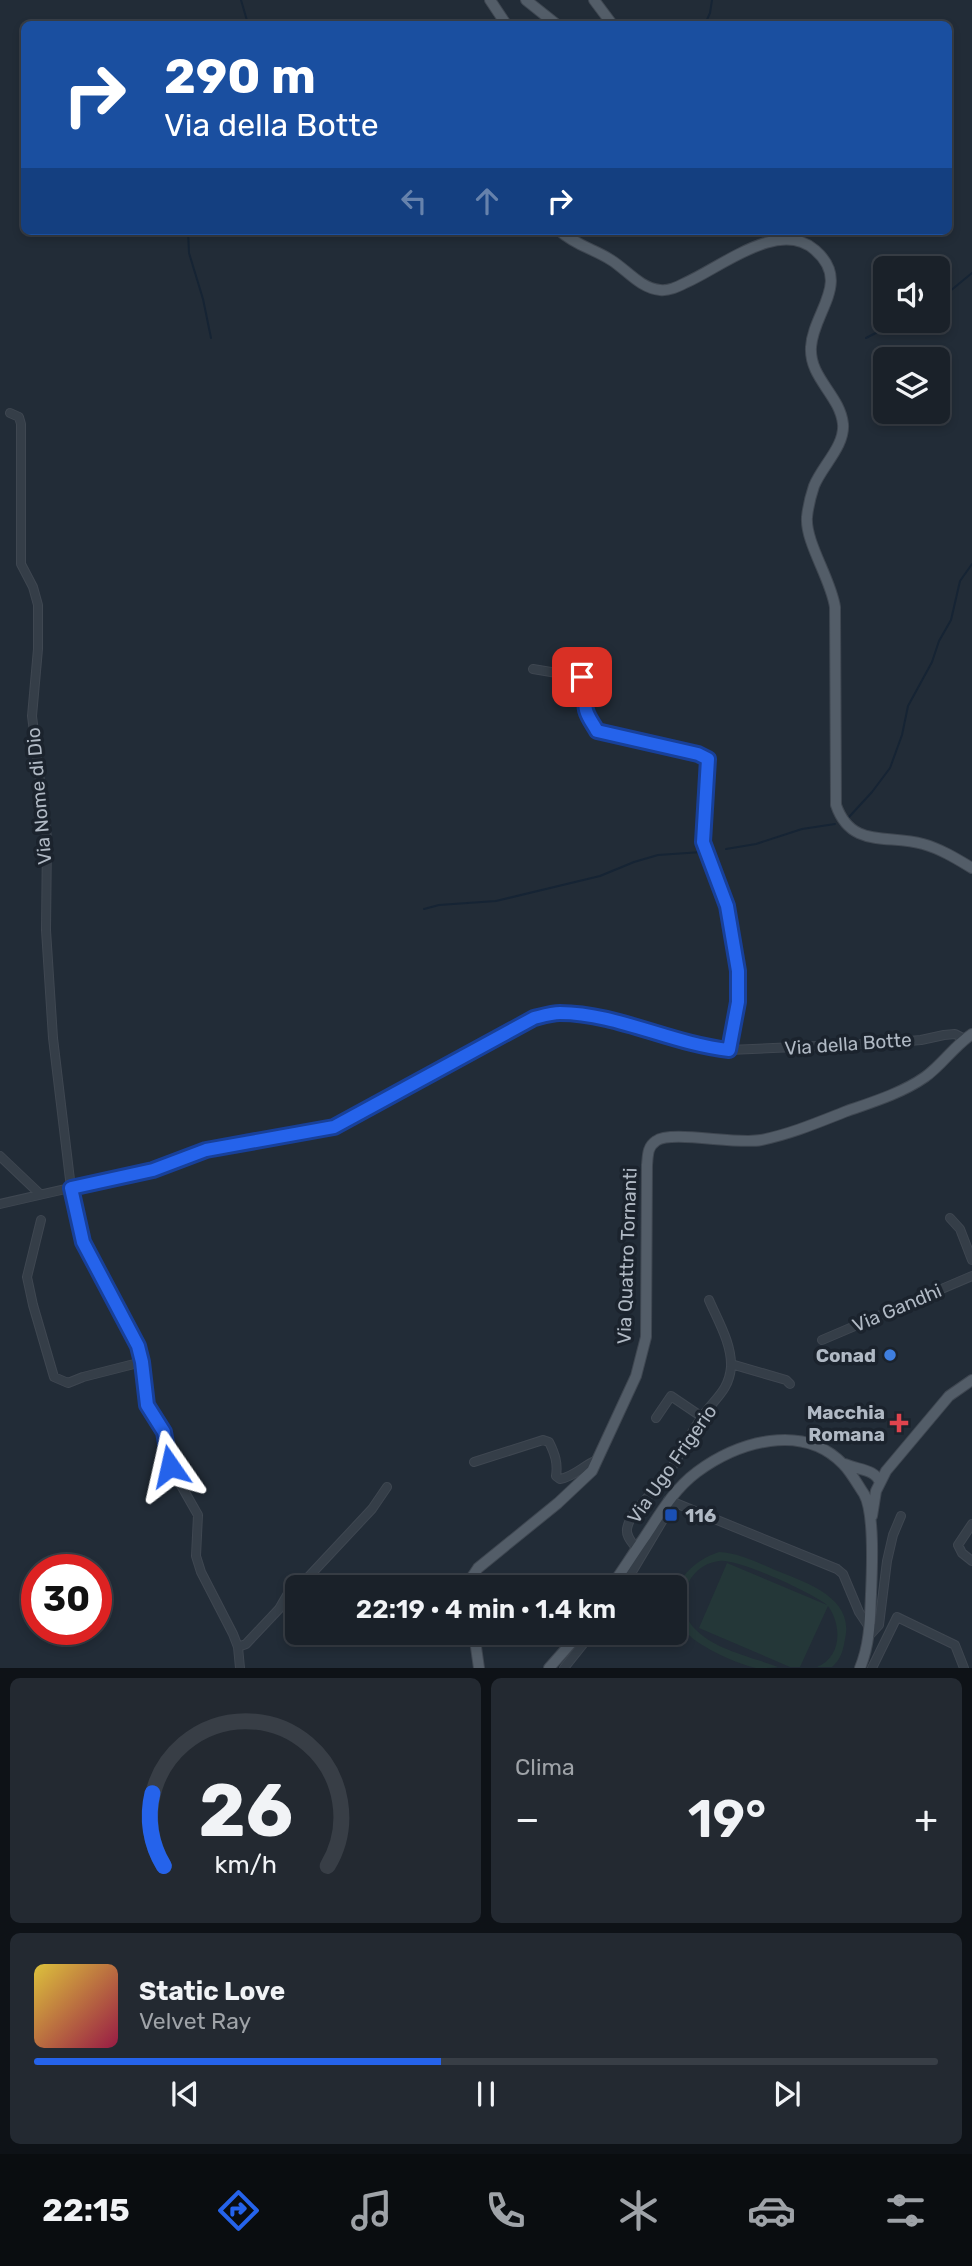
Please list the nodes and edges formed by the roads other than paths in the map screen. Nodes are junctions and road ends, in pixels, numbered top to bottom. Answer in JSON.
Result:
{"nodes":[{"id":1,"x":490,"y":0,"type":"edge"},
{"id":2,"x":526,"y":0,"type":"edge"},
{"id":3,"x":594,"y":0,"type":"edge"},
{"id":4,"x":504,"y":21,"type":"edge"},
{"id":5,"x":552,"y":21,"type":"edge"},
{"id":6,"x":610,"y":21,"type":"edge"},
{"id":7,"x":564,"y":235,"type":"edge"},
{"id":8,"x":10,"y":413,"type":"dead end"},
{"id":9,"x":533,"y":669,"type":"dead end"},
{"id":10,"x":972,"y":868,"type":"edge"},
{"id":11,"x":968,"y":1037,"type":"edge"},
{"id":12,"x":729,"y":1050,"type":"junction"},
{"id":13,"x":0,"y":1156,"type":"edge"},
{"id":14,"x":71,"y":1188,"type":"junction"},
{"id":15,"x":40,"y":1195,"type":"junction"},
{"id":16,"x":0,"y":1204,"type":"edge"},
{"id":17,"x":950,"y":1218,"type":"dead end"},
{"id":18,"x":41,"y":1220,"type":"dead end"},
{"id":19,"x":972,"y":1260,"type":"edge"},
{"id":20,"x":972,"y":1276,"type":"edge"},
{"id":21,"x":709,"y":1300,"type":"dead end"},
{"id":22,"x":822,"y":1340,"type":"dead end"},
{"id":23,"x":142,"y":1362,"type":"junction"},
{"id":24,"x":731,"y":1364,"type":"junction"},
{"id":25,"x":972,"y":1380,"type":"edge"},
{"id":26,"x":790,"y":1384,"type":"dead end"},
{"id":27,"x":702,"y":1417,"type":"junction"},
{"id":28,"x":656,"y":1418,"type":"dead end"},
{"id":29,"x":597,"y":1460,"type":"junction"},
{"id":30,"x":894,"y":1461,"type":"junction"},
{"id":31,"x":474,"y":1462,"type":"dead end"},
{"id":32,"x":843,"y":1463,"type":"junction"},
{"id":33,"x":869,"y":1472,"type":"junction"},
{"id":34,"x":857,"y":1483,"type":"junction"},
{"id":35,"x":387,"y":1487,"type":"dead end"},
{"id":36,"x":878,"y":1487,"type":"junction"},
{"id":37,"x":863,"y":1493,"type":"junction"},
{"id":38,"x":671,"y":1502,"type":"junction"},
{"id":39,"x":901,"y":1516,"type":"dead end"},
{"id":40,"x":871,"y":1522,"type":"junction"},
{"id":41,"x":972,"y":1524,"type":"edge"},
{"id":42,"x":636,"y":1548,"type":"junction"},
{"id":43,"x":972,"y":1561,"type":"edge"},
{"id":44,"x":310,"y":1575,"type":"edge"},
{"id":45,"x":473,"y":1575,"type":"edge"},
{"id":46,"x":619,"y":1575,"type":"edge"},
{"id":47,"x":630,"y":1575,"type":"edge"},
{"id":48,"x":285,"y":1599,"type":"edge"},
{"id":49,"x":869,"y":1632,"type":"junction"},
{"id":50,"x":569,"y":1645,"type":"edge"},
{"id":51,"x":582,"y":1645,"type":"edge"},
{"id":52,"x":238,"y":1647,"type":"junction"},
{"id":53,"x":475,"y":1647,"type":"joint"},
{"id":54,"x":240,"y":1668,"type":"edge"},
{"id":55,"x":479,"y":1668,"type":"edge"},
{"id":56,"x":484,"y":1668,"type":"edge"},
{"id":57,"x":549,"y":1668,"type":"edge"},
{"id":58,"x":564,"y":1668,"type":"edge"},
{"id":59,"x":860,"y":1668,"type":"edge"},
{"id":60,"x":872,"y":1668,"type":"edge"},
{"id":61,"x":964,"y":1668,"type":"edge"}],
"edges":[{"from":1,"to":4,"type":"main road"},
{"from":2,"to":5,"type":"main road"},
{"from":3,"to":6,"type":"main road"},
{"from":7,"to":10,"type":"main road"},
{"from":8,"to":14,"type":"street","name":"Via Nome di Dio"},
{"from":9,"to":12,"type":"street"},
{"from":11,"to":12,"type":"street","name":"Via della Botte"},
{"from":11,"to":29,"type":"main road","name":"Via Quattro Tornanti"},
{"from":12,"to":14,"type":"street","name":"Via della Botte"},
{"from":13,"to":15,"type":"street"},
{"from":14,"to":15,"type":"street","name":"Via della Botte"},
{"from":14,"to":23,"type":"street","name":"Via Nome di Dio"},
{"from":15,"to":16,"type":"street","name":"Via della Botte"},
{"from":17,"to":19,"type":"street"},
{"from":18,"to":23,"type":"street"},
{"from":20,"to":22,"type":"street","name":"Via Gandhi"},
{"from":21,"to":24,"type":"street"},
{"from":23,"to":52,"type":"street","name":"Via Nome di Dio"},
{"from":24,"to":26,"type":"street"},
{"from":24,"to":27,"type":"street","name":"Via Ugo Frigerio"},
{"from":25,"to":30,"type":"main road"},
{"from":27,"to":28,"type":"street"},
{"from":27,"to":42,"type":"street","name":"Via Ugo Frigerio"},
{"from":29,"to":31,"type":"street"},
{"from":29,"to":45,"type":"main road","name":"Via Quattro Tornanti"},
{"from":30,"to":33,"type":"main road"},
{"from":30,"to":36,"type":"main road"},
{"from":32,"to":33,"type":"main road"},
{"from":32,"to":34,"type":"main road"},
{"from":32,"to":38,"type":"main road"},
{"from":33,"to":34,"type":"main road"},
{"from":33,"to":36,"type":"main road"},
{"from":34,"to":37,"type":"main road"},
{"from":35,"to":44,"type":"street"},
{"from":36,"to":37,"type":"main road"},
{"from":36,"to":40,"type":"main road"},
{"from":37,"to":40,"type":"main road"},
{"from":38,"to":42,"type":"main road"},
{"from":38,"to":47,"type":"street"},
{"from":38,"to":49,"type":"street"},
{"from":39,"to":49,"type":"street"},
{"from":40,"to":49,"type":"main road"},
{"from":41,"to":43,"type":"street"},
{"from":42,"to":46,"type":"main road"},
{"from":48,"to":52,"type":"street"},
{"from":49,"to":59,"type":"main road"},
{"from":50,"to":57,"type":"main road"},
{"from":51,"to":58,"type":"street"},
{"from":52,"to":54,"type":"street"},
{"from":53,"to":55,"type":"main road"},
{"from":53,"to":56,"type":"main road"},
{"from":60,"to":61,"type":"street"}]}
